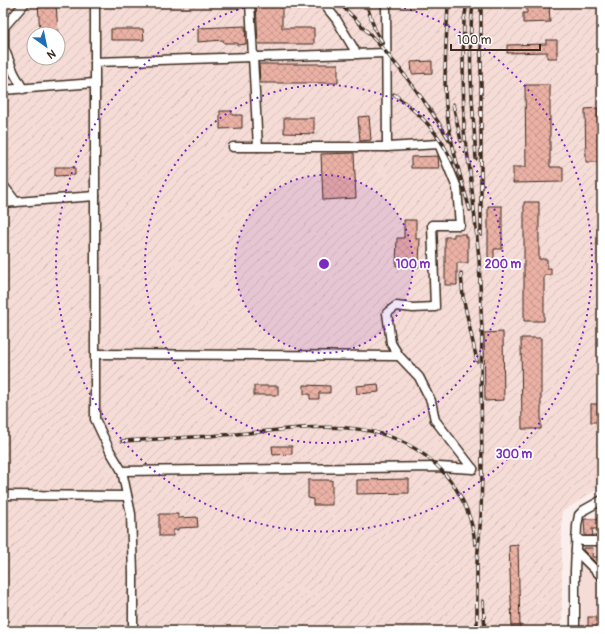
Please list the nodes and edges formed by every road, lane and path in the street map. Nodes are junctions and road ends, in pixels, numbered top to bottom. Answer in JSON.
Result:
{"nodes":[{"id":1,"x":25,"y":3,"type":"edge"},
{"id":2,"x":95,"y":3,"type":"edge"},
{"id":3,"x":250,"y":3,"type":"edge"},
{"id":4,"x":323,"y":3,"type":"edge"},
{"id":5,"x":386,"y":3,"type":"edge"},
{"id":6,"x":386,"y":53,"type":"junction"},
{"id":7,"x":357,"y":54,"type":"junction"},
{"id":8,"x":253,"y":57,"type":"junction"},
{"id":9,"x":95,"y":62,"type":"junction"},
{"id":10,"x":95,"y":83,"type":"junction"},
{"id":11,"x":23,"y":89,"type":"junction"},
{"id":12,"x":3,"y":90,"type":"edge"},
{"id":13,"x":233,"y":147,"type":"dead end"},
{"id":14,"x":258,"y":147,"type":"junction"},
{"id":15,"x":387,"y":147,"type":"junction"},
{"id":16,"x":3,"y":184,"type":"edge"},
{"id":17,"x":95,"y":196,"type":"junction"},
{"id":18,"x":16,"y":202,"type":"junction"},
{"id":19,"x":3,"y":203,"type":"edge"},
{"id":20,"x":94,"y":354,"type":"junction"},
{"id":21,"x":399,"y":356,"type":"junction"},
{"id":22,"x":122,"y":471,"type":"junction"},
{"id":23,"x":3,"y":495,"type":"edge"},
{"id":24,"x":127,"y":496,"type":"junction"},
{"id":25,"x":602,"y":500,"type":"edge"},
{"id":26,"x":576,"y":538,"type":"junction"},
{"id":27,"x":602,"y":541,"type":"edge"},
{"id":28,"x":576,"y":551,"type":"junction"},
{"id":29,"x":602,"y":577,"type":"edge"},
{"id":30,"x":133,"y":631,"type":"edge"},
{"id":31,"x":575,"y":631,"type":"edge"}],
"edges":[{"from":1,"to":11,"type":"street"},
{"from":2,"to":9,"type":"street"},
{"from":3,"to":8,"type":"street"},
{"from":4,"to":7,"type":"street"},
{"from":5,"to":6,"type":"street"},
{"from":6,"to":7,"type":"street"},
{"from":6,"to":15,"type":"street"},
{"from":7,"to":8,"type":"street"},
{"from":8,"to":9,"type":"street"},
{"from":8,"to":14,"type":"street"},
{"from":9,"to":10,"type":"street"},
{"from":10,"to":11,"type":"street"},
{"from":10,"to":17,"type":"street"},
{"from":11,"to":12,"type":"street"},
{"from":13,"to":14,"type":"street"},
{"from":14,"to":15,"type":"street"},
{"from":15,"to":21,"type":"street"},
{"from":16,"to":18,"type":"street"},
{"from":17,"to":18,"type":"street"},
{"from":17,"to":20,"type":"street"},
{"from":18,"to":19,"type":"street"},
{"from":20,"to":21,"type":"street"},
{"from":20,"to":22,"type":"street"},
{"from":21,"to":22,"type":"street"},
{"from":22,"to":24,"type":"street"},
{"from":23,"to":24,"type":"street"},
{"from":24,"to":30,"type":"street"},
{"from":25,"to":26,"type":"street"},
{"from":26,"to":27,"type":"street"},
{"from":26,"to":28,"type":"street"},
{"from":28,"to":29,"type":"street"},
{"from":28,"to":31,"type":"street"}]}
